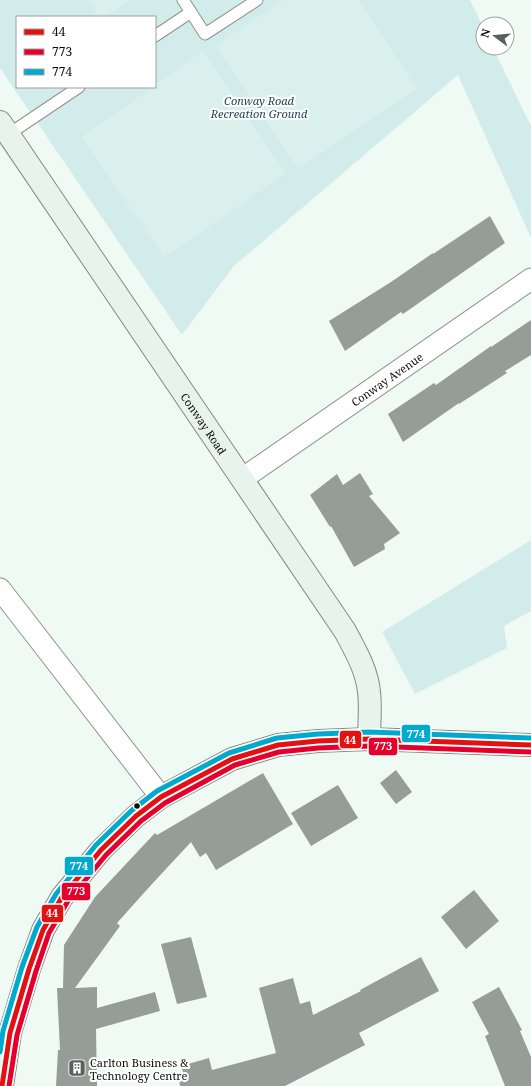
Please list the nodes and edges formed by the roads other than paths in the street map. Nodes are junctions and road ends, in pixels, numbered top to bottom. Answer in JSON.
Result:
{"nodes":[{"id":1,"x":183,"y":0,"type":"edge"},
{"id":2,"x":257,"y":0,"type":"edge"},
{"id":3,"x":191,"y":12,"type":"junction"},
{"id":4,"x":156,"y":35,"type":"edge"},
{"id":5,"x":77,"y":88,"type":"edge"},
{"id":6,"x":4,"y":128,"type":"edge"},
{"id":7,"x":531,"y":280,"type":"edge"},
{"id":8,"x":242,"y":479,"type":"junction"},
{"id":9,"x":0,"y":589,"type":"edge"},
{"id":10,"x":369,"y":740,"type":"junction"},
{"id":11,"x":531,"y":745,"type":"edge"},
{"id":12,"x":161,"y":797,"type":"junction"},
{"id":13,"x":2,"y":1086,"type":"edge"}],
"edges":[{"from":1,"to":3,"type":"lane"},
{"from":2,"to":3,"type":"lane"},
{"from":3,"to":4,"type":"lane"},
{"from":5,"to":6,"type":"lane"},
{"from":6,"to":8,"type":"street","name":"Conway Road"},
{"from":7,"to":8,"type":"street","name":"Conway Avenue"},
{"from":8,"to":10,"type":"street","name":"Conway Road"},
{"from":9,"to":12,"type":"street"},
{"from":10,"to":11,"type":"street"},
{"from":10,"to":12,"type":"street"},
{"from":12,"to":13,"type":"street"}]}
